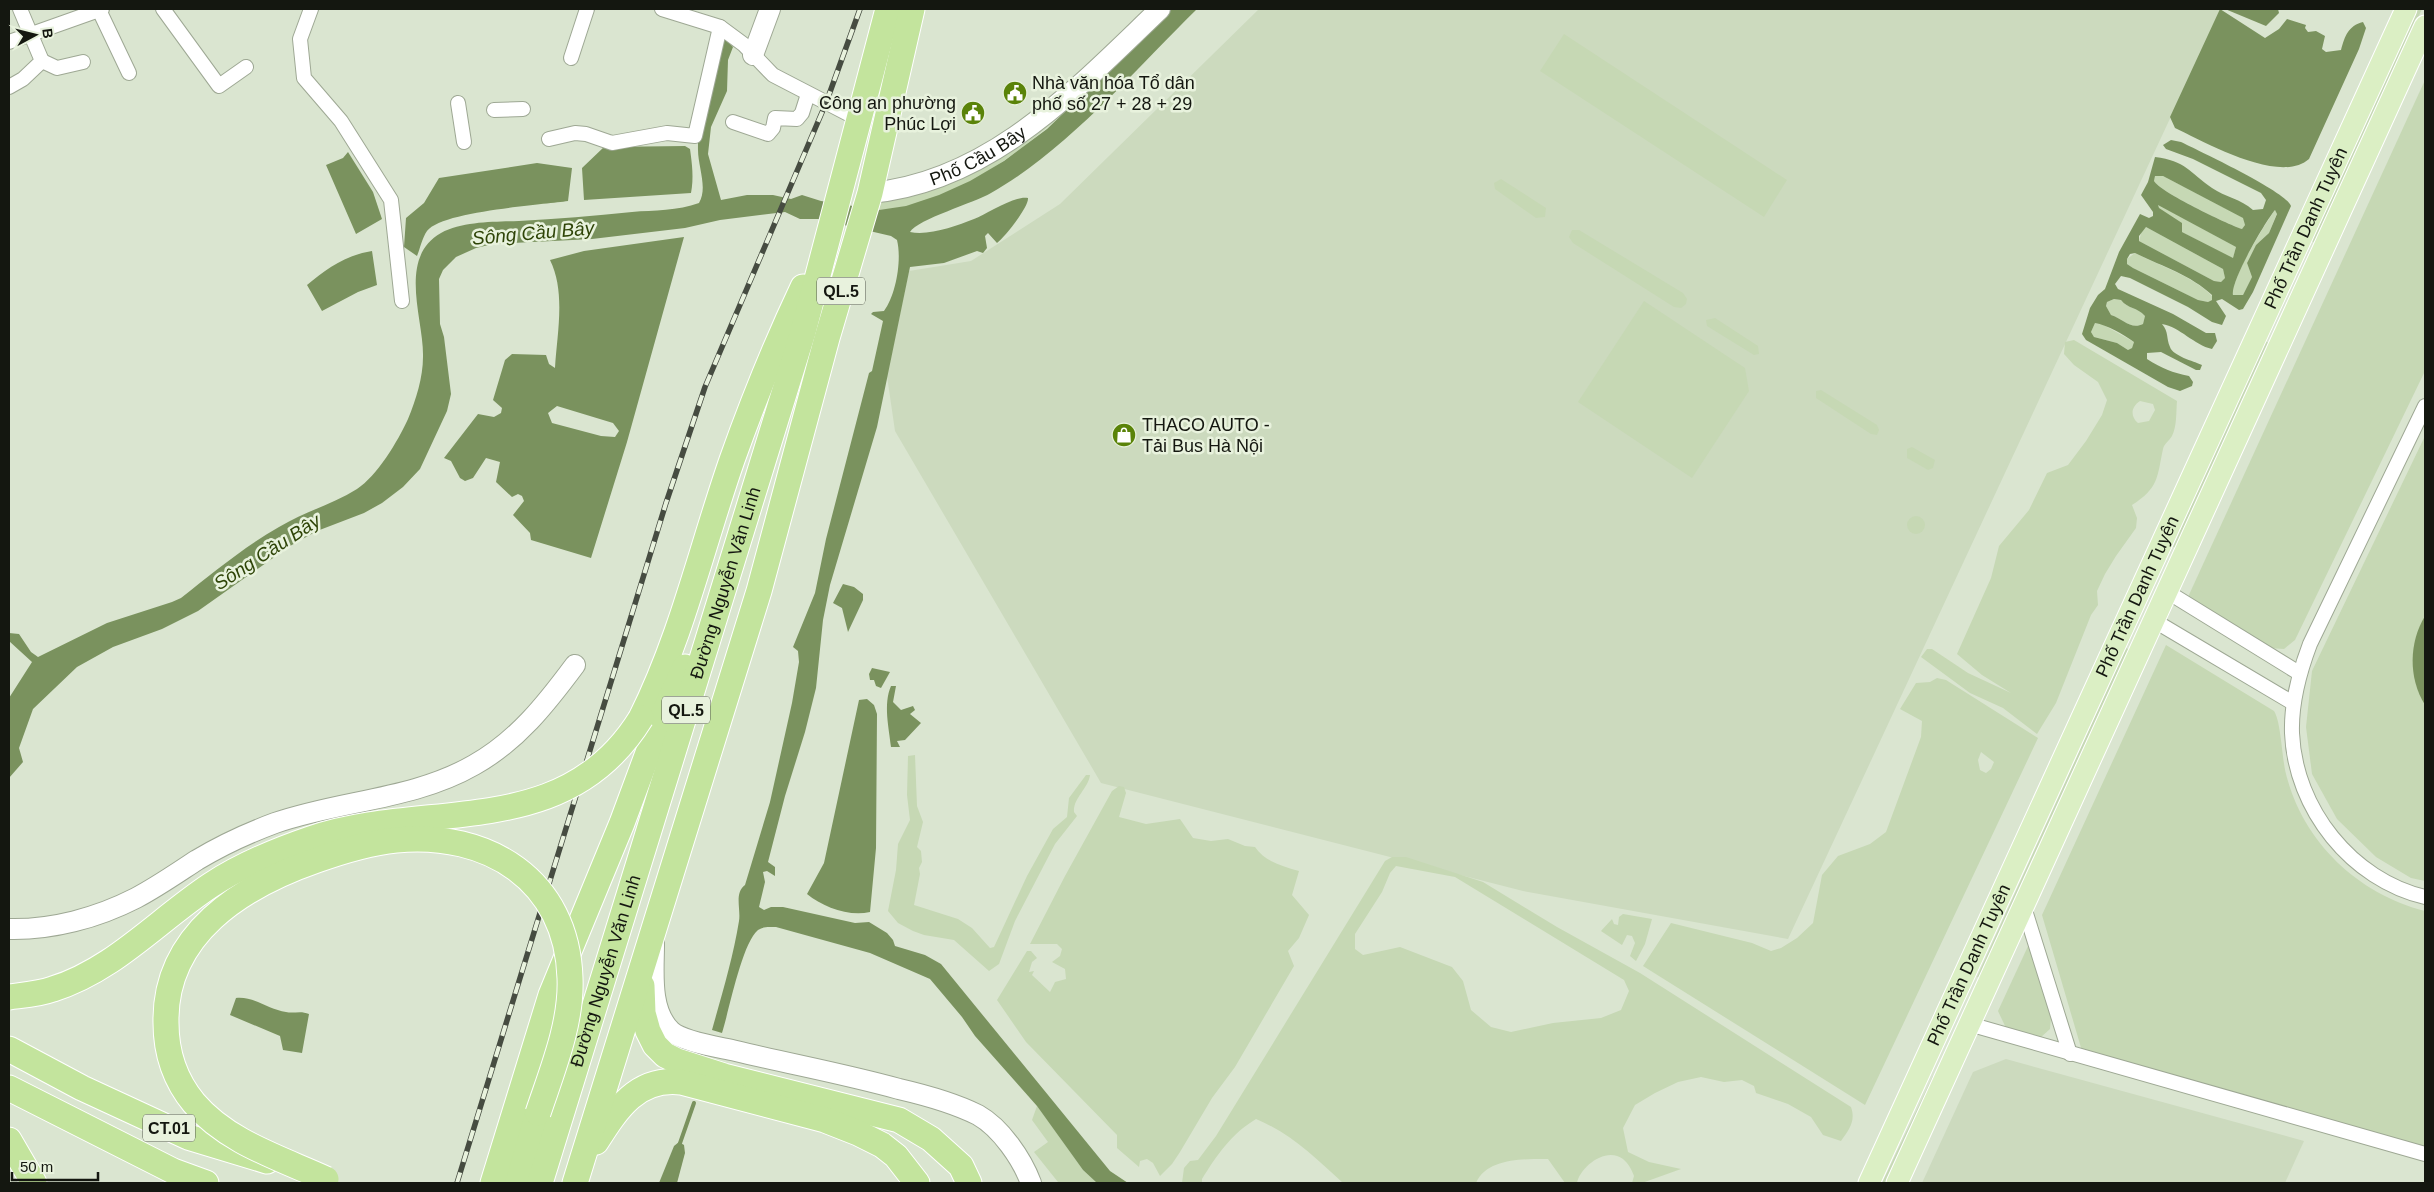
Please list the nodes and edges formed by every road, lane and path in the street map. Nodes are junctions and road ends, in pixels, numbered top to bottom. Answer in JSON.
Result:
{"nodes":[{"id":1,"x":20,"y":9,"type":"edge"},
{"id":2,"x":100,"y":9,"type":"edge"},
{"id":3,"x":163,"y":9,"type":"edge"},
{"id":4,"x":310,"y":9,"type":"edge"},
{"id":5,"x":588,"y":9,"type":"edge"},
{"id":6,"x":662,"y":9,"type":"edge"},
{"id":7,"x":770,"y":9,"type":"edge"},
{"id":8,"x":888,"y":9,"type":"edge"},
{"id":9,"x":912,"y":9,"type":"edge"},
{"id":10,"x":1160,"y":9,"type":"edge"},
{"id":11,"x":2406,"y":9,"type":"edge"},
{"id":12,"x":2425,"y":26,"type":"edge"},
{"id":13,"x":720,"y":27,"type":"junction"},
{"id":14,"x":32,"y":35,"type":"junction"},
{"id":15,"x":9,"y":42,"type":"edge"},
{"id":16,"x":754,"y":54,"type":"junction"},
{"id":17,"x":571,"y":58,"type":"dead end"},
{"id":18,"x":42,"y":60,"type":"junction"},
{"id":19,"x":83,"y":62,"type":"dead end"},
{"id":20,"x":246,"y":67,"type":"dead end"},
{"id":21,"x":129,"y":73,"type":"dead end"},
{"id":22,"x":9,"y":87,"type":"edge"},
{"id":23,"x":808,"y":94,"type":"junction"},
{"id":24,"x":458,"y":103,"type":"dead end"},
{"id":25,"x":523,"y":109,"type":"dead end"},
{"id":26,"x":494,"y":110,"type":"dead end"},
{"id":27,"x":858,"y":119,"type":"junction"},
{"id":28,"x":733,"y":122,"type":"dead end"},
{"id":29,"x":549,"y":139,"type":"dead end"},
{"id":30,"x":464,"y":142,"type":"dead end"},
{"id":31,"x":869,"y":194,"type":"junction"},
{"id":32,"x":828,"y":236,"type":"junction"},
{"id":33,"x":2285,"y":274,"type":"junction"},
{"id":34,"x":2306,"y":283,"type":"junction"},
{"id":35,"x":402,"y":301,"type":"dead end"},
{"id":36,"x":2425,"y":406,"type":"edge"},
{"id":37,"x":730,"y":561,"type":"junction"},
{"id":38,"x":2137,"y":596,"type":"junction"},
{"id":39,"x":2159,"y":606,"type":"junction"},
{"id":40,"x":575,"y":665,"type":"dead end"},
{"id":41,"x":2299,"y":673,"type":"junction"},
{"id":42,"x":2293,"y":703,"type":"junction"},
{"id":43,"x":2425,"y":897,"type":"edge"},
{"id":44,"x":2023,"y":904,"type":"junction"},
{"id":45,"x":9,"y":929,"type":"edge"},
{"id":46,"x":654,"y":932,"type":"junction"},
{"id":47,"x":642,"y":971,"type":"junction"},
{"id":48,"x":9,"y":997,"type":"edge"},
{"id":49,"x":1946,"y":1015,"type":"junction"},
{"id":50,"x":1969,"y":1024,"type":"junction"},
{"id":51,"x":9,"y":1049,"type":"edge"},
{"id":52,"x":730,"y":1050,"type":"junction"},
{"id":53,"x":2070,"y":1054,"type":"junction"},
{"id":54,"x":724,"y":1076,"type":"junction"},
{"id":55,"x":9,"y":1088,"type":"edge"},
{"id":56,"x":9,"y":1140,"type":"edge"},
{"id":57,"x":2425,"y":1154,"type":"edge"},
{"id":58,"x":577,"y":1178,"type":"edge"},
{"id":59,"x":332,"y":1181,"type":"edge"},
{"id":60,"x":34,"y":1183,"type":"edge"},
{"id":61,"x":206,"y":1183,"type":"edge"},
{"id":62,"x":493,"y":1183,"type":"edge"},
{"id":63,"x":518,"y":1183,"type":"edge"},
{"id":64,"x":540,"y":1183,"type":"edge"},
{"id":65,"x":917,"y":1183,"type":"edge"},
{"id":66,"x":968,"y":1183,"type":"edge"},
{"id":67,"x":1031,"y":1183,"type":"edge"},
{"id":68,"x":1869,"y":1183,"type":"edge"},
{"id":69,"x":1897,"y":1183,"type":"edge"}],
"edges":[{"from":1,"to":14,"type":"street"},
{"from":2,"to":14,"type":"street"},
{"from":2,"to":21,"type":"street"},
{"from":3,"to":20,"type":"street"},
{"from":4,"to":35,"type":"street"},
{"from":5,"to":17,"type":"street"},
{"from":6,"to":13,"type":"street"},
{"from":7,"to":16,"type":"main road"},
{"from":8,"to":27,"type":"highway","name":"Đường Nguyễn Văn Linh","number":"QL.5"},
{"from":9,"to":31,"type":"highway","name":"Đường Nguyễn Văn Linh","number":"QL.5"},
{"from":10,"to":31,"type":"main road","name":"Phố Cầu Bây"},
{"from":11,"to":33,"type":"main road","name":"Phố Trần Danh Tuyên"},
{"from":12,"to":34,"type":"main road","name":"Phố Trần Danh Tuyên"},
{"from":13,"to":16,"type":"street"},
{"from":13,"to":29,"type":"street"},
{"from":14,"to":15,"type":"street"},
{"from":14,"to":18,"type":"street"},
{"from":16,"to":23,"type":"street"},
{"from":18,"to":19,"type":"street"},
{"from":18,"to":22,"type":"street"},
{"from":23,"to":27,"type":"street"},
{"from":23,"to":28,"type":"street"},
{"from":24,"to":30,"type":"street"},
{"from":25,"to":26,"type":"street"},
{"from":27,"to":32,"type":"highway","name":"Đường Nguyễn Văn Linh","number":"QL.5"},
{"from":31,"to":46,"type":"highway","name":"Đường Nguyễn Văn Linh","number":"QL.5"},
{"from":32,"to":37,"type":"highway","name":"Đường Nguyễn Văn Linh","number":"QL.5"},
{"from":32,"to":48,"type":"highway","bridge":true},
{"from":33,"to":34,"type":"main road"},
{"from":33,"to":38,"type":"main road","name":"Phố Trần Danh Tuyên"},
{"from":34,"to":39,"type":"main road","name":"Phố Trần Danh Tuyên"},
{"from":36,"to":41,"type":"street"},
{"from":37,"to":62,"type":"highway"},
{"from":37,"to":64,"type":"highway","name":"Đường Nguyễn Văn Linh","number":"QL.5"},
{"from":38,"to":39,"type":"main road"},
{"from":38,"to":49,"type":"main road","name":"Phố Trần Danh Tuyên"},
{"from":39,"to":41,"type":"street"},
{"from":39,"to":42,"type":"street"},
{"from":39,"to":44,"type":"main road","name":"Phố Trần Danh Tuyên"},
{"from":40,"to":45,"type":"main road"},
{"from":41,"to":42,"type":"street"},
{"from":42,"to":43,"type":"street"},
{"from":44,"to":50,"type":"main road","name":"Phố Trần Danh Tuyên"},
{"from":44,"to":53,"type":"street"},
{"from":46,"to":47,"type":"highway","name":"Đường Nguyễn Văn Linh","number":"QL.5"},
{"from":46,"to":52,"type":"main road"},
{"from":47,"to":54,"type":"highway"},
{"from":47,"to":58,"type":"highway","name":"Đường Nguyễn Văn Linh","number":"QL.5"},
{"from":49,"to":50,"type":"main road"},
{"from":49,"to":68,"type":"main road","name":"Phố Trần Danh Tuyên"},
{"from":50,"to":53,"type":"street"},
{"from":50,"to":69,"type":"main road","name":"Phố Trần Danh Tuyên"},
{"from":51,"to":59,"type":"highway","number":"CT.01","bridge":true},
{"from":52,"to":54,"type":"main road"},
{"from":52,"to":67,"type":"main road"},
{"from":53,"to":57,"type":"street"},
{"from":54,"to":66,"type":"highway"},
{"from":55,"to":61,"type":"highway","number":"CT.01"},
{"from":56,"to":60,"type":"highway"},
{"from":58,"to":65,"type":"highway"},
{"from":59,"to":63,"type":"highway","bridge":true}]}
